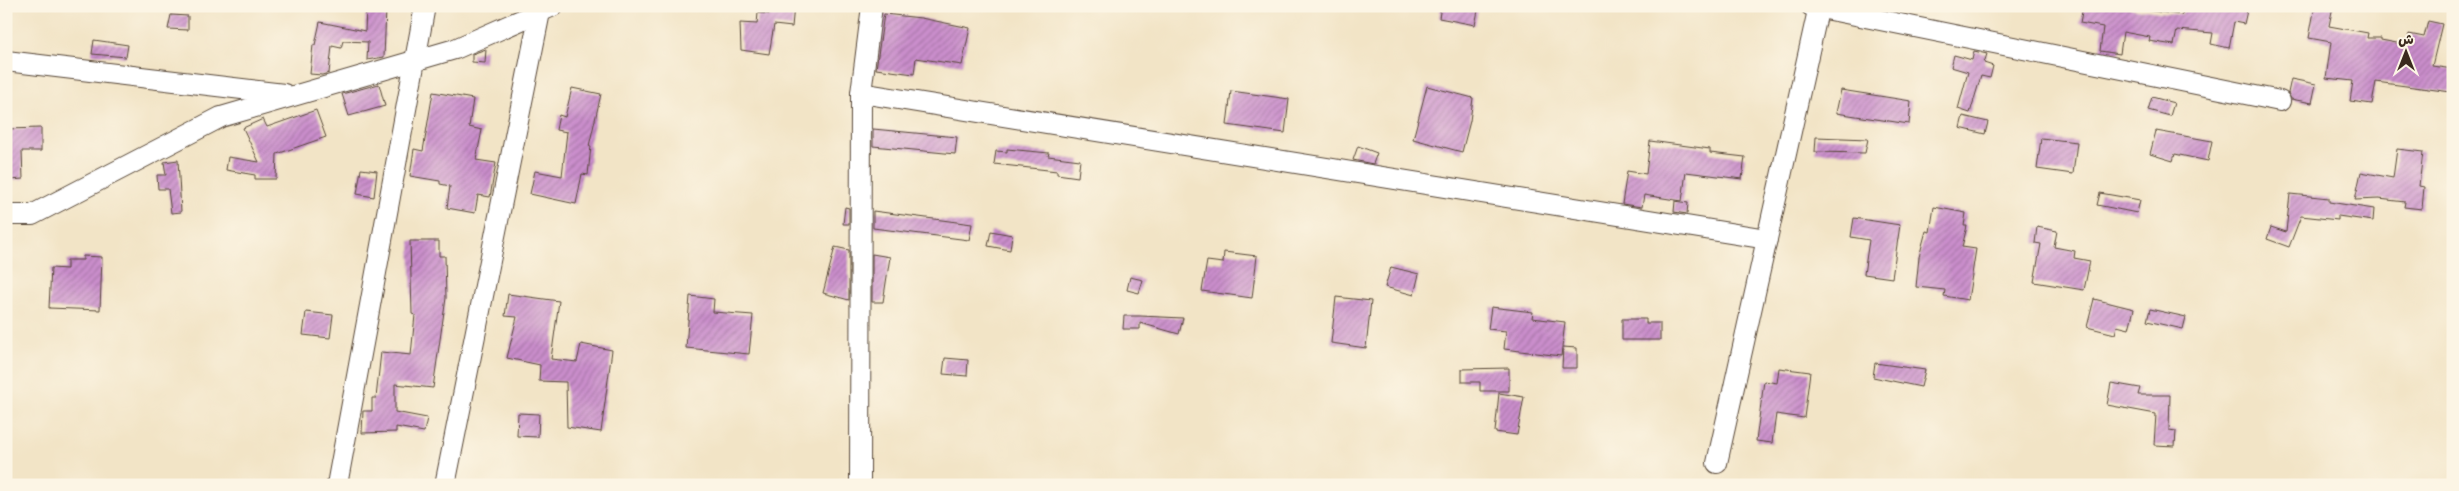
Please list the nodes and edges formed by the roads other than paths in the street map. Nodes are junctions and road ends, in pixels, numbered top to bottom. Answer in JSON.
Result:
{"nodes":[{"id":1,"x":424,"y":6,"type":"edge"},
{"id":2,"x":872,"y":6,"type":"edge"},
{"id":3,"x":1816,"y":7,"type":"edge"},
{"id":4,"x":546,"y":9,"type":"edge"},
{"id":5,"x":6,"y":61,"type":"edge"},
{"id":6,"x":415,"y":61,"type":"junction"},
{"id":7,"x":862,"y":93,"type":"junction"},
{"id":8,"x":293,"y":96,"type":"junction"},
{"id":9,"x":2280,"y":101,"type":"dead end"},
{"id":10,"x":6,"y":215,"type":"edge"},
{"id":11,"x":1767,"y":239,"type":"junction"},
{"id":12,"x":1717,"y":463,"type":"dead end"},
{"id":13,"x":337,"y":485,"type":"edge"},
{"id":14,"x":445,"y":485,"type":"edge"},
{"id":15,"x":860,"y":485,"type":"edge"}],
"edges":[{"from":1,"to":6,"type":"street"},
{"from":2,"to":7,"type":"street"},
{"from":3,"to":9,"type":"street"},
{"from":3,"to":11,"type":"street"},
{"from":4,"to":6,"type":"street"},
{"from":4,"to":14,"type":"street"},
{"from":5,"to":8,"type":"street"},
{"from":6,"to":8,"type":"street"},
{"from":6,"to":13,"type":"street"},
{"from":7,"to":11,"type":"street"},
{"from":7,"to":15,"type":"street"},
{"from":8,"to":10,"type":"street"},
{"from":11,"to":12,"type":"street"}]}
